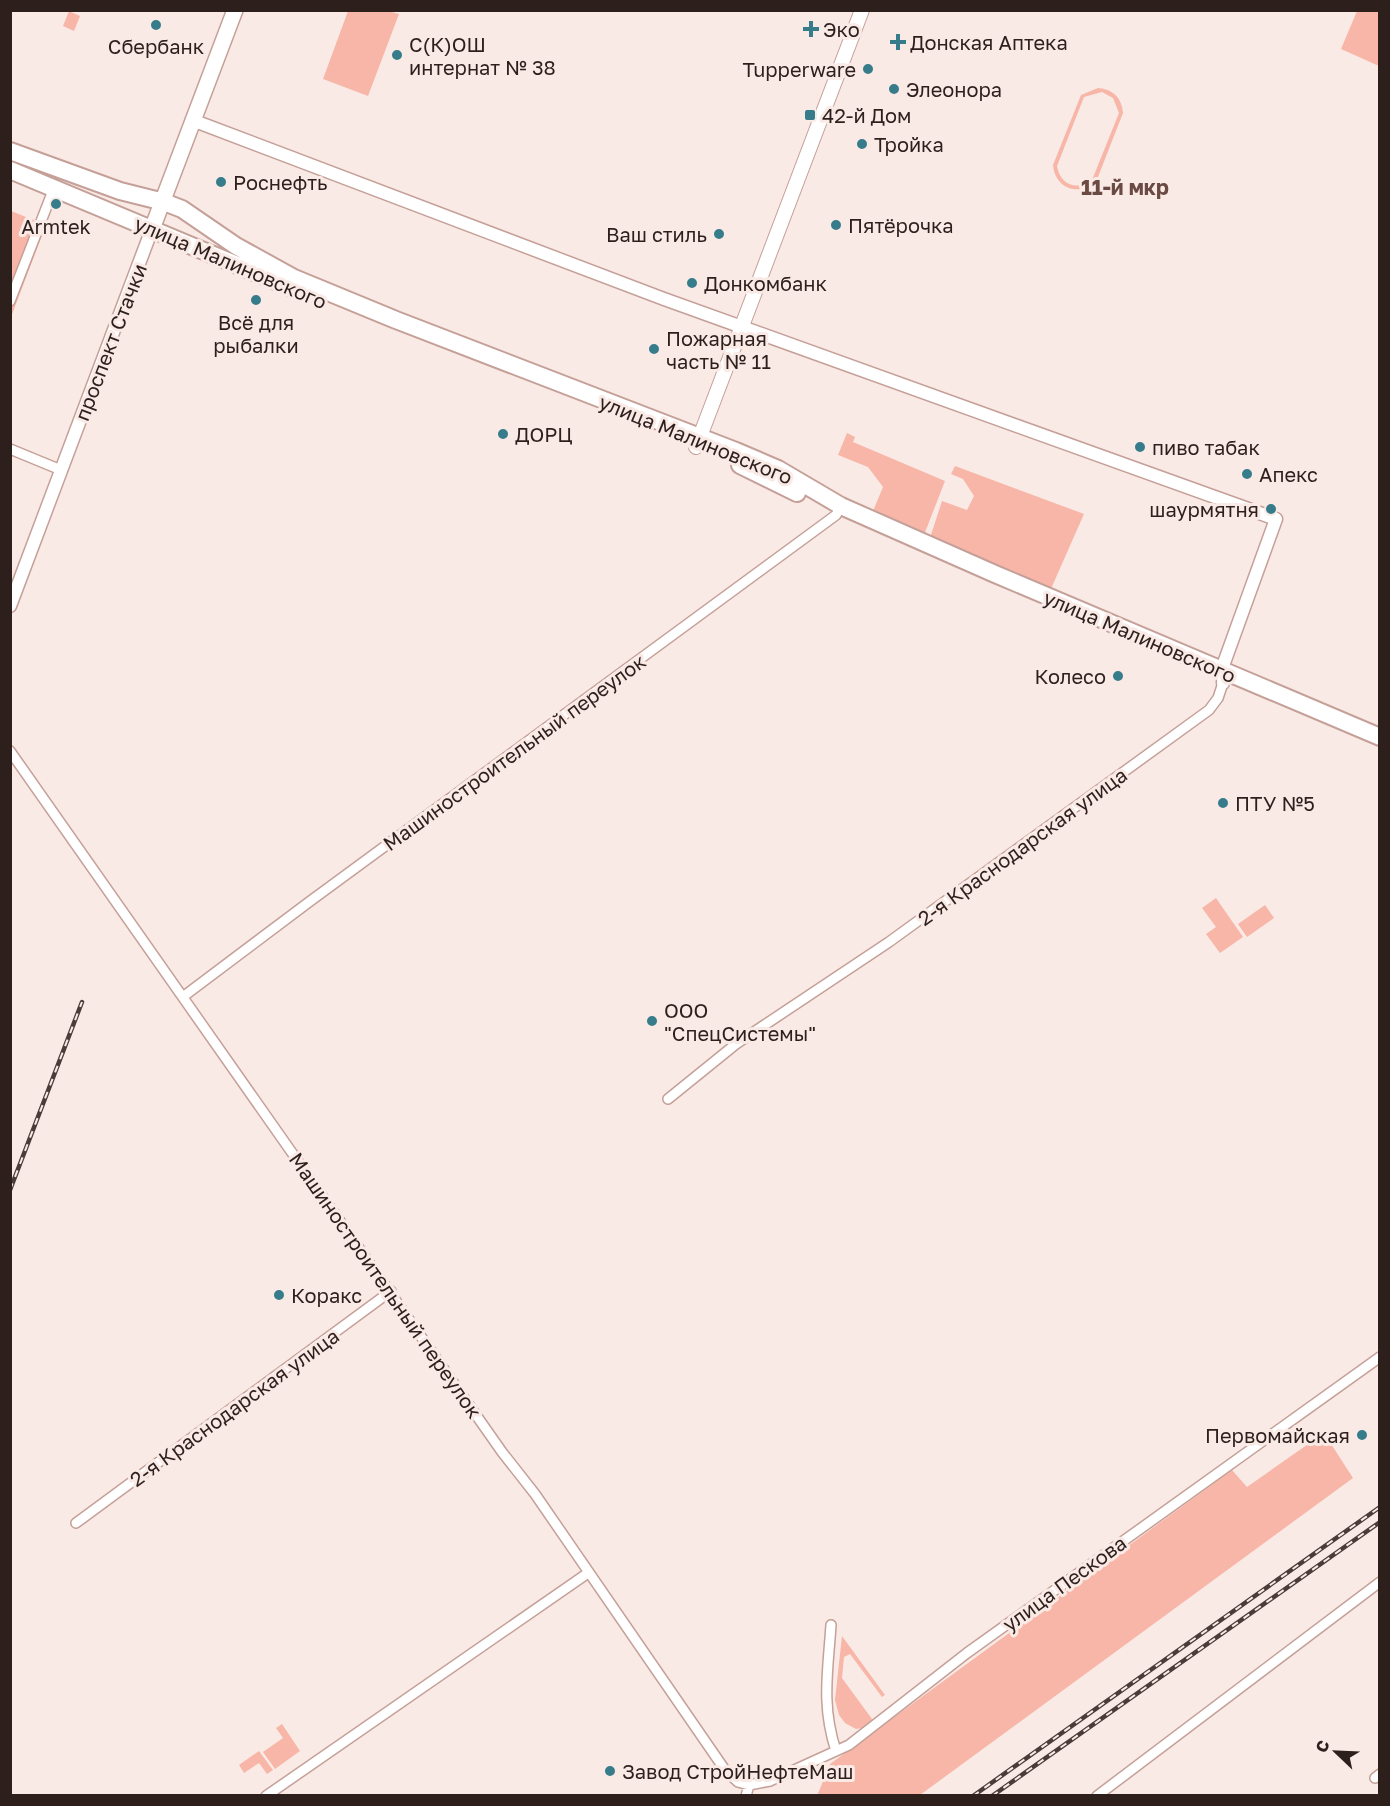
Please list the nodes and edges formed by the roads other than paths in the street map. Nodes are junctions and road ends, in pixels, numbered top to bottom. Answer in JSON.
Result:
{"nodes":[{"id":1,"x":235,"y":10,"type":"edge"},
{"id":2,"x":862,"y":10,"type":"edge"},
{"id":3,"x":192,"y":120,"type":"junction"},
{"id":4,"x":10,"y":152,"type":"edge"},
{"id":5,"x":10,"y":170,"type":"edge"},
{"id":6,"x":54,"y":188,"type":"junction"},
{"id":7,"x":164,"y":202,"type":"junction"},
{"id":8,"x":152,"y":229,"type":"junction"},
{"id":9,"x":10,"y":301,"type":"edge"},
{"id":10,"x":742,"y":326,"type":"junction"},
{"id":11,"x":697,"y":442,"type":"junction"},
{"id":12,"x":10,"y":449,"type":"edge"},
{"id":13,"x":61,"y":470,"type":"junction"},
{"id":14,"x":838,"y":510,"type":"junction"},
{"id":15,"x":10,"y":606,"type":"edge"},
{"id":16,"x":1223,"y":678,"type":"junction"},
{"id":17,"x":1380,"y":737,"type":"edge"},
{"id":18,"x":1380,"y":747,"type":"edge"},
{"id":19,"x":10,"y":751,"type":"edge"},
{"id":20,"x":184,"y":996,"type":"junction"},
{"id":21,"x":668,"y":1099,"type":"dead end"},
{"id":22,"x":391,"y":1291,"type":"junction"},
{"id":23,"x":1380,"y":1357,"type":"edge"},
{"id":24,"x":76,"y":1523,"type":"dead end"},
{"id":25,"x":588,"y":1573,"type":"junction"},
{"id":26,"x":1380,"y":1582,"type":"edge"},
{"id":27,"x":831,"y":1625,"type":"dead end"},
{"id":28,"x":836,"y":1750,"type":"junction"},
{"id":29,"x":749,"y":1785,"type":"junction"},
{"id":30,"x":266,"y":1796,"type":"edge"},
{"id":31,"x":746,"y":1796,"type":"edge"},
{"id":32,"x":1097,"y":1796,"type":"edge"}],
"edges":[{"from":1,"to":3,"type":"main road","name":"проспект Стачки"},
{"from":2,"to":10,"type":"main road"},
{"from":3,"to":7,"type":"main road","name":"проспект Стачки"},
{"from":3,"to":10,"type":"street"},
{"from":4,"to":7,"type":"highway","name":"улица Малиновского"},
{"from":5,"to":6,"type":"highway","name":"улица Малиновского"},
{"from":6,"to":8,"type":"highway","name":"улица Малиновского"},
{"from":6,"to":9,"type":"street"},
{"from":7,"to":8,"type":"main road","name":"проспект Стачки"},
{"from":7,"to":11,"type":"highway","name":"улица Малиновского"},
{"from":8,"to":11,"type":"highway","name":"улица Малиновского"},
{"from":8,"to":13,"type":"street","name":"проспект Стачки"},
{"from":10,"to":11,"type":"main road"},
{"from":10,"to":16,"type":"street","name":"2-я Краснодарская улица"},
{"from":11,"to":14,"type":"highway","name":"улица Малиновского"},
{"from":12,"to":13,"type":"street"},
{"from":13,"to":15,"type":"street","name":"проспект Стачки"},
{"from":14,"to":16,"type":"highway","name":"улица Малиновского"},
{"from":14,"to":20,"type":"street","name":"Машиностроительный переулок"},
{"from":16,"to":17,"type":"highway","name":"улица Малиновского"},
{"from":16,"to":18,"type":"highway","name":"улица Малиновского"},
{"from":16,"to":21,"type":"street","name":"2-я Краснодарская улица"},
{"from":19,"to":20,"type":"street","name":"Машиностроительный переулок"},
{"from":20,"to":22,"type":"street","name":"Машиностроительный переулок"},
{"from":22,"to":24,"type":"street","name":"2-я Краснодарская улица"},
{"from":22,"to":25,"type":"street","name":"Машиностроительный переулок"},
{"from":23,"to":28,"type":"street","name":"улица Пескова"},
{"from":25,"to":29,"type":"street","name":"Машиностроительный переулок"},
{"from":25,"to":30,"type":"street"},
{"from":26,"to":32,"type":"street"},
{"from":27,"to":28,"type":"street"},
{"from":28,"to":29,"type":"street","name":"улица Пескова"},
{"from":29,"to":31,"type":"street"}]}
